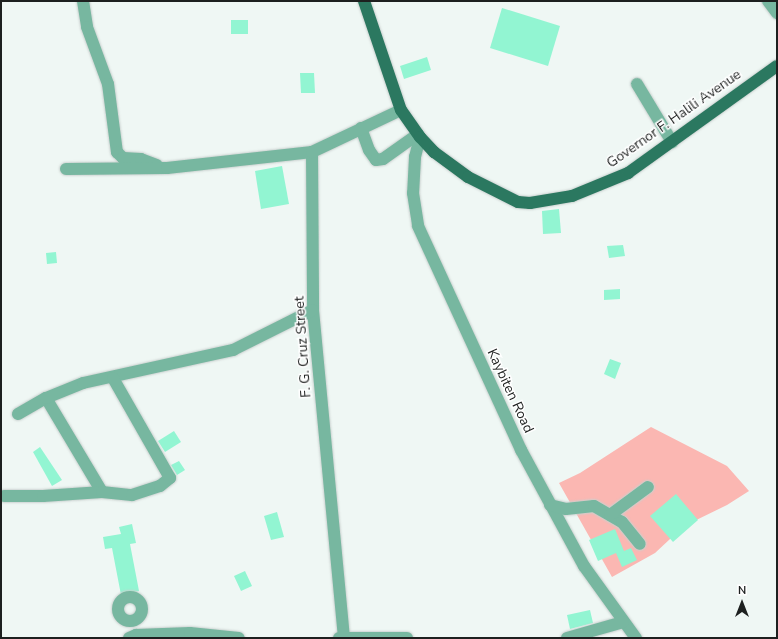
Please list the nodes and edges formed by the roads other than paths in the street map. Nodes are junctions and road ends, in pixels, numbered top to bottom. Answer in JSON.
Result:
{"nodes":[{"id":1,"x":83,"y":1,"type":"edge"},
{"id":2,"x":364,"y":1,"type":"edge"},
{"id":3,"x":768,"y":1,"type":"edge"},
{"id":4,"x":777,"y":13,"type":"edge"},
{"id":5,"x":777,"y":66,"type":"edge"},
{"id":6,"x":637,"y":84,"type":"dead end"},
{"id":7,"x":401,"y":110,"type":"junction"},
{"id":8,"x":361,"y":128,"type":"junction"},
{"id":9,"x":419,"y":136,"type":"junction"},
{"id":10,"x":672,"y":142,"type":"junction"},
{"id":11,"x":312,"y":152,"type":"junction"},
{"id":12,"x":160,"y":167,"type":"junction"},
{"id":13,"x":66,"y":169,"type":"dead end"},
{"id":14,"x":313,"y":310,"type":"junction"},
{"id":15,"x":113,"y":378,"type":"junction"},
{"id":16,"x":46,"y":398,"type":"junction"},
{"id":17,"x":18,"y":414,"type":"dead end"},
{"id":18,"x":648,"y":487,"type":"dead end"},
{"id":19,"x":102,"y":492,"type":"junction"},
{"id":20,"x":4,"y":496,"type":"dead end"},
{"id":21,"x":550,"y":505,"type":"junction"},
{"id":22,"x":610,"y":515,"type":"junction"},
{"id":23,"x":640,"y":544,"type":"dead end"},
{"id":24,"x":133,"y":621,"type":"dead end"},
{"id":25,"x":623,"y":622,"type":"junction"},
{"id":26,"x":185,"y":635,"type":"edge"},
{"id":27,"x":133,"y":636,"type":"edge"},
{"id":28,"x":239,"y":638,"type":"edge"},
{"id":29,"x":339,"y":638,"type":"edge"},
{"id":30,"x":344,"y":638,"type":"edge"},
{"id":31,"x":406,"y":638,"type":"edge"},
{"id":32,"x":567,"y":638,"type":"edge"},
{"id":33,"x":636,"y":638,"type":"edge"}],
"edges":[{"from":1,"to":12,"type":"street"},
{"from":2,"to":7,"type":"main road","name":"Governor F. Halili Avenue"},
{"from":3,"to":4,"type":"street"},
{"from":5,"to":10,"type":"main road","name":"Governor F. Halili Avenue"},
{"from":6,"to":10,"type":"street"},
{"from":7,"to":8,"type":"street"},
{"from":7,"to":9,"type":"main road","name":"Governor F. Halili Avenue"},
{"from":8,"to":9,"type":"street"},
{"from":8,"to":11,"type":"street"},
{"from":9,"to":10,"type":"main road","name":"Governor F. Halili Avenue"},
{"from":9,"to":21,"type":"street","name":"Kaybiten Road"},
{"from":11,"to":12,"type":"street"},
{"from":11,"to":14,"type":"street","name":"F. G. Cruz Street"},
{"from":12,"to":13,"type":"street"},
{"from":14,"to":15,"type":"street"},
{"from":14,"to":30,"type":"street","name":"F. G. Cruz Street"},
{"from":15,"to":16,"type":"street"},
{"from":15,"to":19,"type":"street"},
{"from":16,"to":17,"type":"street"},
{"from":16,"to":19,"type":"street"},
{"from":18,"to":22,"type":"street"},
{"from":19,"to":20,"type":"street"},
{"from":21,"to":22,"type":"street"},
{"from":21,"to":25,"type":"street","name":"Kaybiten Road"},
{"from":22,"to":23,"type":"street"},
{"from":24,"to":27,"type":"street"},
{"from":25,"to":32,"type":"street"},
{"from":25,"to":33,"type":"street","name":"Kaybiten Road"},
{"from":26,"to":27,"type":"street"},
{"from":26,"to":28,"type":"street"},
{"from":29,"to":30,"type":"street"},
{"from":30,"to":31,"type":"street"}]}
